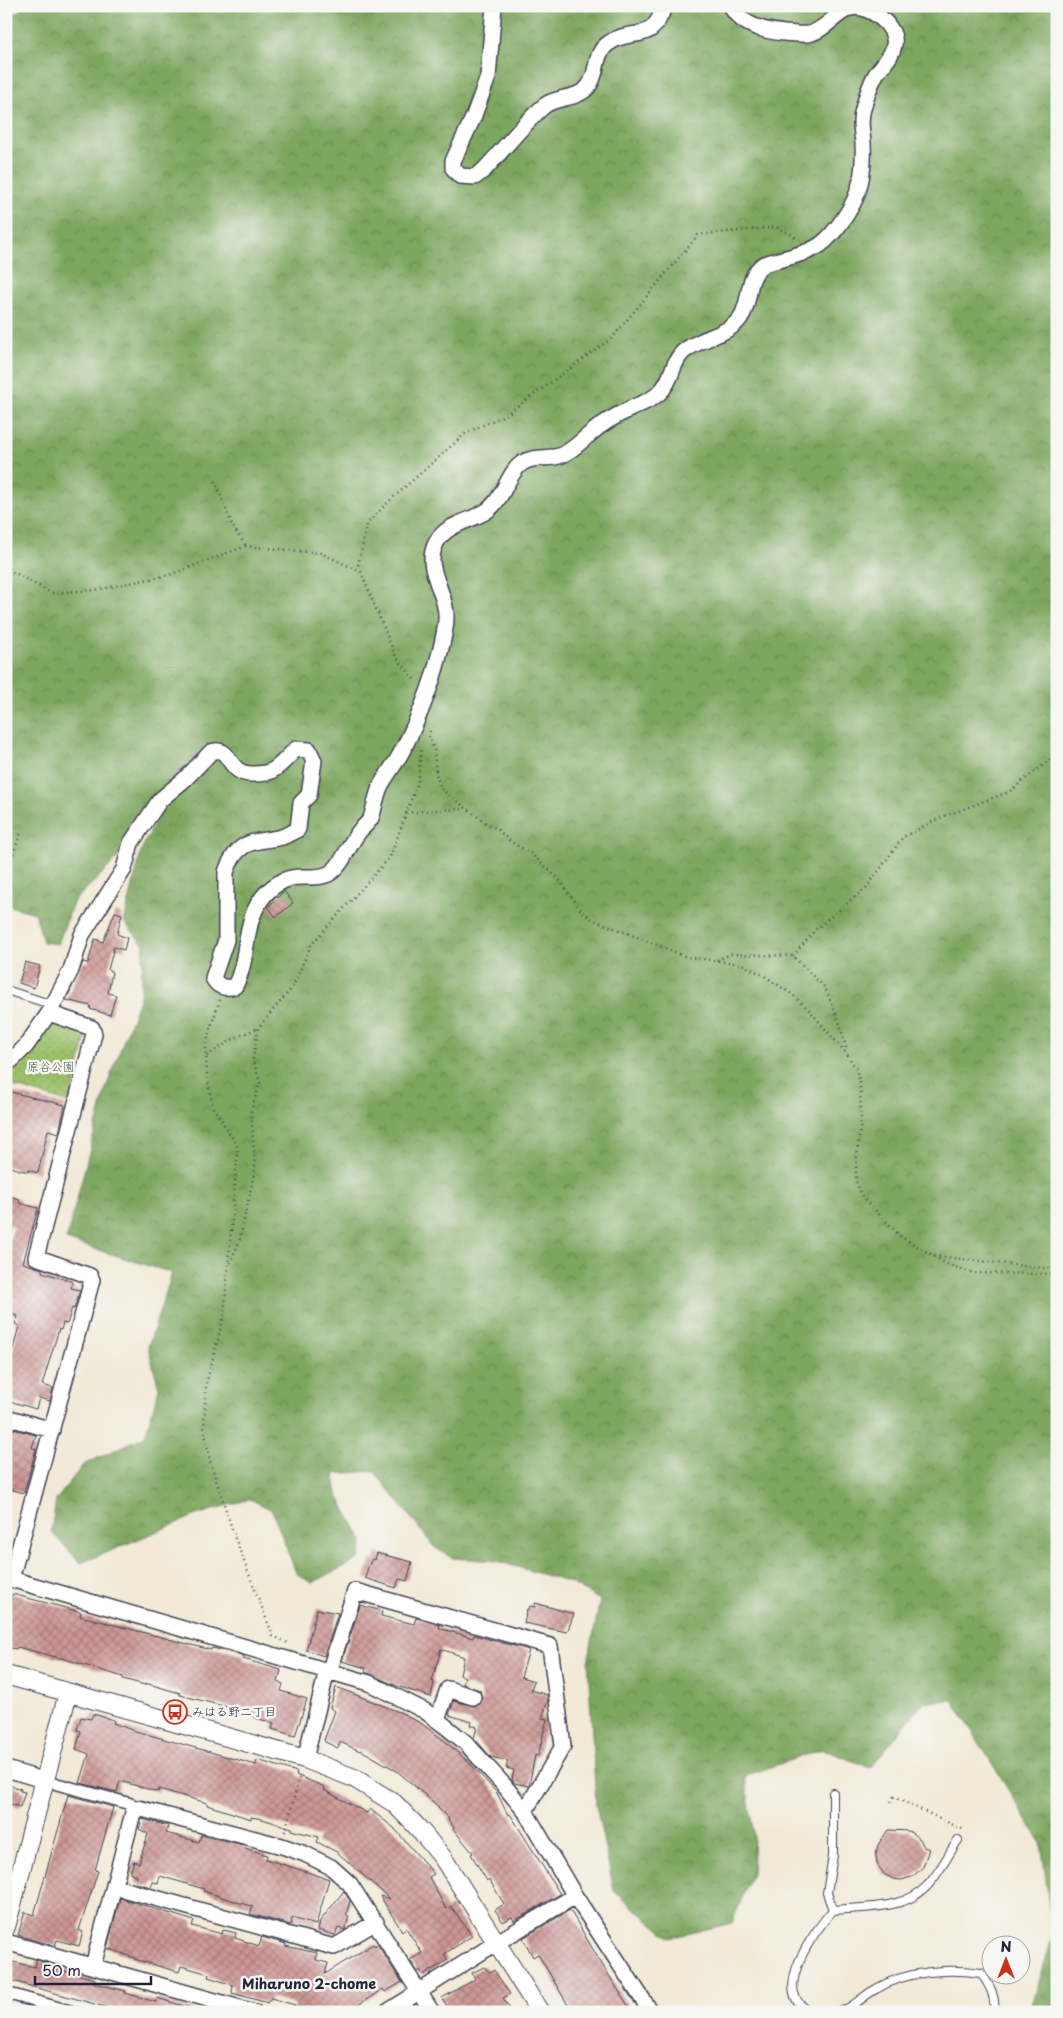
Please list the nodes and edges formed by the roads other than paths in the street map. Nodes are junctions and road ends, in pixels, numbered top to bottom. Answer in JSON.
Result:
{"nodes":[{"id":1,"x":494,"y":6,"type":"edge"},
{"id":2,"x":664,"y":6,"type":"edge"},
{"id":3,"x":731,"y":6,"type":"edge"},
{"id":4,"x":6,"y":990,"type":"edge"},
{"id":5,"x":51,"y":1009,"type":"junction"},
{"id":6,"x":6,"y":1063,"type":"edge"},
{"id":7,"x":6,"y":1417,"type":"edge"},
{"id":8,"x":52,"y":1430,"type":"junction"},
{"id":9,"x":327,"y":1671,"type":"junction"},
{"id":10,"x":6,"y":1675,"type":"edge"},
{"id":11,"x":68,"y":1693,"type":"junction"},
{"id":12,"x":473,"y":1697,"type":"dead end"},
{"id":13,"x":437,"y":1720,"type":"junction"},
{"id":14,"x":303,"y":1764,"type":"junction"},
{"id":15,"x":6,"y":1769,"type":"edge"},
{"id":16,"x":51,"y":1783,"type":"junction"},
{"id":17,"x":833,"y":1792,"type":"dead end"},
{"id":18,"x":134,"y":1809,"type":"junction"},
{"id":19,"x":525,"y":1811,"type":"junction"},
{"id":20,"x":958,"y":1840,"type":"road end"},
{"id":21,"x":114,"y":1887,"type":"junction"},
{"id":22,"x":576,"y":1896,"type":"junction"},
{"id":23,"x":833,"y":1910,"type":"junction"},
{"id":24,"x":376,"y":1922,"type":"junction"},
{"id":25,"x":6,"y":1927,"type":"edge"},
{"id":26,"x":6,"y":1942,"type":"edge"},
{"id":27,"x":496,"y":1943,"type":"junction"},
{"id":28,"x":93,"y":1966,"type":"junction"},
{"id":29,"x":420,"y":1991,"type":"junction"},
{"id":30,"x":6,"y":1993,"type":"edge"},
{"id":31,"x":72,"y":2012,"type":"edge"},
{"id":32,"x":254,"y":2012,"type":"edge"},
{"id":33,"x":387,"y":2012,"type":"edge"},
{"id":34,"x":432,"y":2012,"type":"edge"},
{"id":35,"x":540,"y":2012,"type":"edge"},
{"id":36,"x":651,"y":2012,"type":"edge"},
{"id":37,"x":813,"y":2012,"type":"edge"},
{"id":38,"x":840,"y":2012,"type":"edge"},
{"id":39,"x":994,"y":2012,"type":"edge"}],
"edges":[{"from":1,"to":2,"type":"street"},
{"from":3,"to":5,"type":"street"},
{"from":4,"to":5,"type":"lane"},
{"from":5,"to":6,"type":"street"},
{"from":5,"to":8,"type":"street"},
{"from":7,"to":8,"type":"street"},
{"from":8,"to":9,"type":"street"},
{"from":9,"to":13,"type":"street"},
{"from":9,"to":14,"type":"street"},
{"from":9,"to":19,"type":"street"},
{"from":10,"to":11,"type":"street"},
{"from":11,"to":14,"type":"street"},
{"from":11,"to":16,"type":"street"},
{"from":12,"to":13,"type":"street"},
{"from":13,"to":19,"type":"street"},
{"from":14,"to":27,"type":"street"},
{"from":15,"to":16,"type":"street"},
{"from":16,"to":18,"type":"street"},
{"from":16,"to":25,"type":"street"},
{"from":17,"to":23,"type":"lane"},
{"from":18,"to":21,"type":"street"},
{"from":18,"to":24,"type":"street"},
{"from":19,"to":22,"type":"street"},
{"from":20,"to":23,"type":"lane"},
{"from":21,"to":24,"type":"street"},
{"from":21,"to":28,"type":"street"},
{"from":22,"to":27,"type":"street"},
{"from":22,"to":36,"type":"street"},
{"from":23,"to":37,"type":"lane"},
{"from":24,"to":29,"type":"street"},
{"from":26,"to":28,"type":"street"},
{"from":27,"to":29,"type":"street"},
{"from":27,"to":35,"type":"street"},
{"from":28,"to":32,"type":"street"},
{"from":29,"to":33,"type":"street"},
{"from":29,"to":34,"type":"street"},
{"from":30,"to":31,"type":"street"},
{"from":38,"to":39,"type":"lane"}]}
